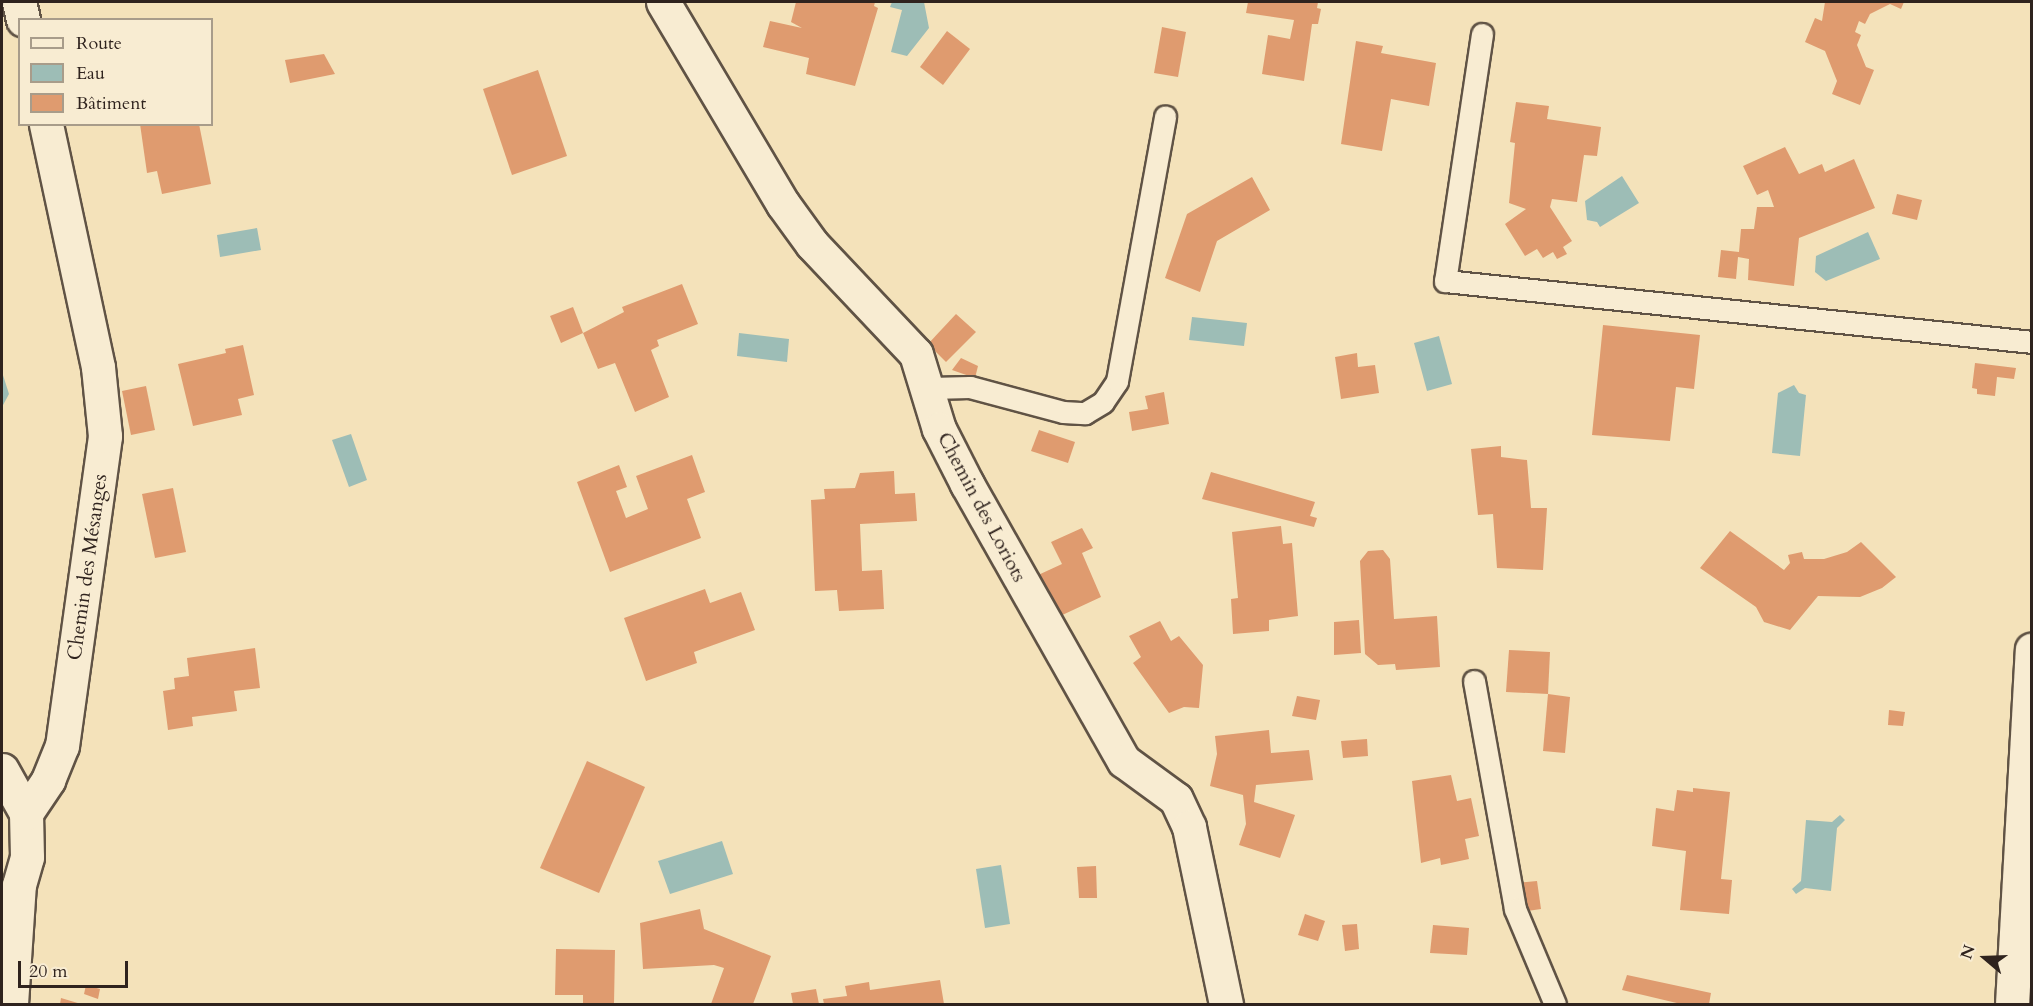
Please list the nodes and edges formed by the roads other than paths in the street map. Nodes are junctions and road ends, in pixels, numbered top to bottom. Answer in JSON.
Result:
{"nodes":[{"id":1,"x":19,"y":2,"type":"edge"},
{"id":2,"x":663,"y":2,"type":"edge"},
{"id":3,"x":23,"y":18,"type":"edge"},
{"id":4,"x":1482,"y":34,"type":"dead end"},
{"id":5,"x":1165,"y":116,"type":"dead end"},
{"id":6,"x":46,"y":126,"type":"edge"},
{"id":7,"x":2031,"y":342,"type":"edge"},
{"id":8,"x":930,"y":388,"type":"junction"},
{"id":9,"x":2031,"y":650,"type":"edge"},
{"id":10,"x":1474,"y":681,"type":"dead end"},
{"id":11,"x":2,"y":770,"type":"edge"},
{"id":12,"x":26,"y":813,"type":"junction"},
{"id":13,"x":11,"y":1005,"type":"edge"},
{"id":14,"x":1226,"y":1005,"type":"edge"},
{"id":15,"x":1555,"y":1005,"type":"edge"},
{"id":16,"x":2012,"y":1005,"type":"edge"}],
"edges":[{"from":1,"to":3,"type":"street"},
{"from":2,"to":8,"type":"street","name":"Chemin des Loriots"},
{"from":4,"to":7,"type":"lane"},
{"from":5,"to":8,"type":"lane"},
{"from":6,"to":12,"type":"street","name":"Chemin des Mésanges"},
{"from":8,"to":14,"type":"street","name":"Chemin des Loriots"},
{"from":9,"to":16,"type":"street"},
{"from":10,"to":15,"type":"lane"},
{"from":11,"to":12,"type":"street"},
{"from":12,"to":13,"type":"street"}]}
